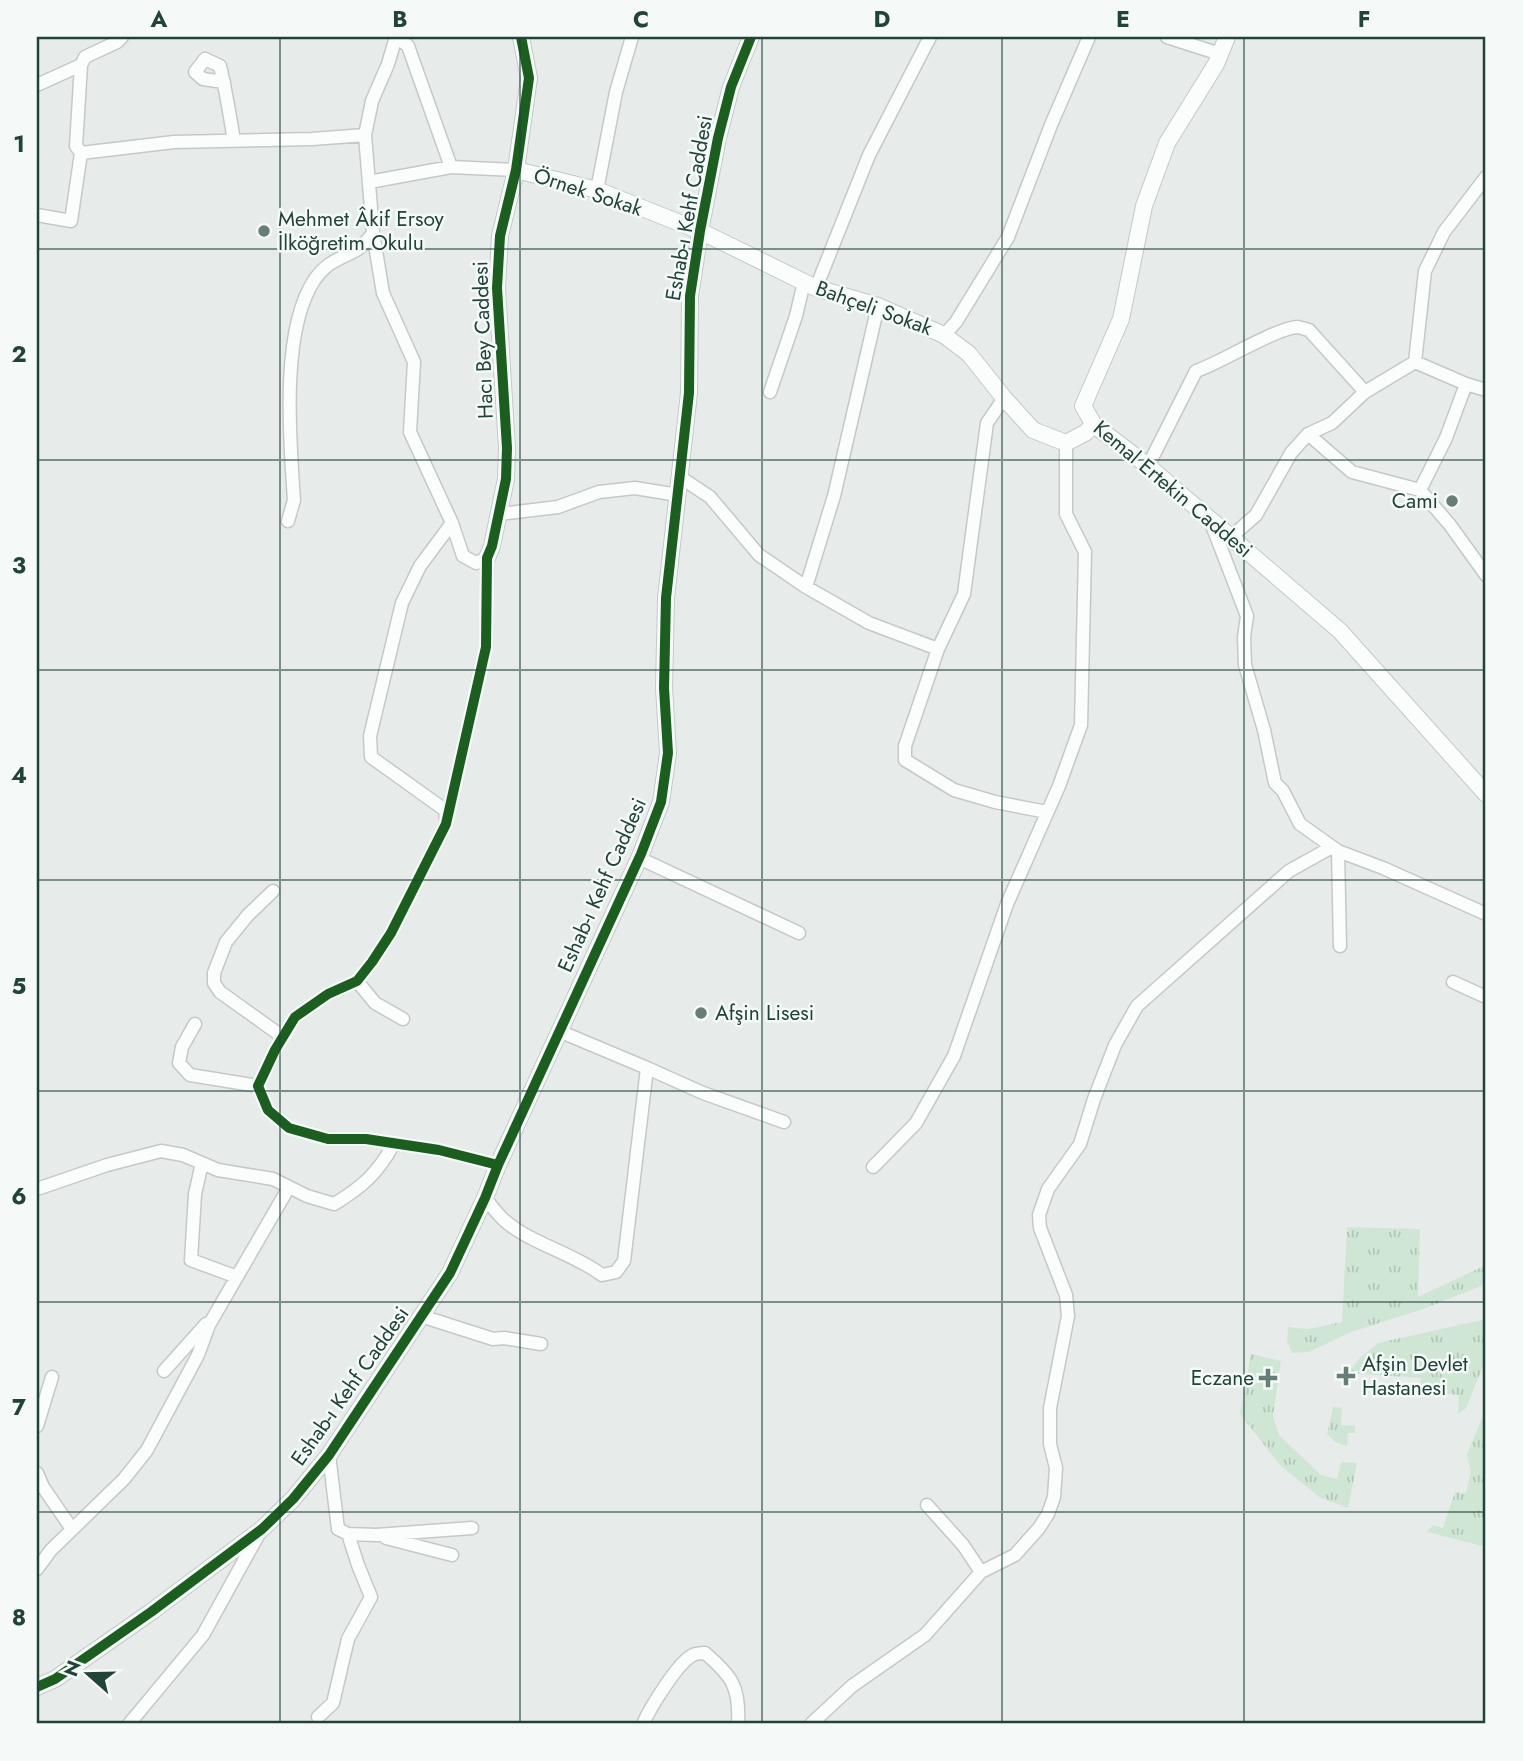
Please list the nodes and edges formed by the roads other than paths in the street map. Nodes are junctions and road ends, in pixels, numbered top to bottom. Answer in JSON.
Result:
{"nodes":[{"id":1,"x":122,"y":37,"type":"edge"},
{"id":2,"x":397,"y":37,"type":"edge"},
{"id":3,"x":521,"y":37,"type":"edge"},
{"id":4,"x":632,"y":37,"type":"edge"},
{"id":5,"x":751,"y":37,"type":"edge"},
{"id":6,"x":930,"y":37,"type":"edge"},
{"id":7,"x":1089,"y":37,"type":"edge"},
{"id":8,"x":1167,"y":37,"type":"edge"},
{"id":9,"x":1227,"y":37,"type":"edge"},
{"id":10,"x":1220,"y":54,"type":"junction"},
{"id":11,"x":81,"y":65,"type":"junction"},
{"id":12,"x":224,"y":82,"type":"junction"},
{"id":13,"x":37,"y":85,"type":"edge"},
{"id":14,"x":365,"y":135,"type":"junction"},
{"id":15,"x":234,"y":141,"type":"junction"},
{"id":16,"x":81,"y":153,"type":"junction"},
{"id":17,"x":451,"y":167,"type":"junction"},
{"id":18,"x":516,"y":170,"type":"junction"},
{"id":19,"x":1486,"y":177,"type":"edge"},
{"id":20,"x":369,"y":182,"type":"junction"},
{"id":21,"x":597,"y":190,"type":"junction"},
{"id":22,"x":37,"y":215,"type":"edge"},
{"id":23,"x":700,"y":231,"type":"junction"},
{"id":24,"x":373,"y":233,"type":"junction"},
{"id":25,"x":810,"y":285,"type":"junction"},
{"id":26,"x":878,"y":306,"type":"junction"},
{"id":27,"x":944,"y":335,"type":"junction"},
{"id":28,"x":1415,"y":362,"type":"junction"},
{"id":29,"x":1466,"y":384,"type":"junction"},
{"id":30,"x":1486,"y":390,"type":"edge"},
{"id":31,"x":771,"y":392,"type":"dead end"},
{"id":32,"x":1365,"y":392,"type":"junction"},
{"id":33,"x":1004,"y":398,"type":"junction"},
{"id":34,"x":1094,"y":425,"type":"junction"},
{"id":35,"x":1308,"y":434,"type":"junction"},
{"id":36,"x":1066,"y":443,"type":"junction"},
{"id":37,"x":1148,"y":466,"type":"junction"},
{"id":38,"x":680,"y":477,"type":"junction"},
{"id":39,"x":1420,"y":490,"type":"junction"},
{"id":40,"x":678,"y":495,"type":"junction"},
{"id":41,"x":499,"y":514,"type":"junction"},
{"id":42,"x":1210,"y":520,"type":"junction"},
{"id":43,"x":288,"y":521,"type":"dead end"},
{"id":44,"x":452,"y":523,"type":"junction"},
{"id":45,"x":1231,"y":537,"type":"junction"},
{"id":46,"x":487,"y":558,"type":"junction"},
{"id":47,"x":1486,"y":575,"type":"edge"},
{"id":48,"x":806,"y":587,"type":"junction"},
{"id":49,"x":938,"y":649,"type":"junction"},
{"id":50,"x":1486,"y":794,"type":"edge"},
{"id":51,"x":1047,"y":812,"type":"junction"},
{"id":52,"x":446,"y":824,"type":"junction"},
{"id":53,"x":1335,"y":849,"type":"junction"},
{"id":54,"x":639,"y":858,"type":"junction"},
{"id":55,"x":273,"y":891,"type":"dead end"},
{"id":56,"x":1486,"y":914,"type":"edge"},
{"id":57,"x":799,"y":933,"type":"dead end"},
{"id":58,"x":1340,"y":946,"type":"dead end"},
{"id":59,"x":358,"y":981,"type":"junction"},
{"id":60,"x":1453,"y":982,"type":"dead end"},
{"id":61,"x":1486,"y":997,"type":"edge"},
{"id":62,"x":403,"y":1019,"type":"dead end"},
{"id":63,"x":195,"y":1024,"type":"dead end"},
{"id":64,"x":559,"y":1031,"type":"junction"},
{"id":65,"x":283,"y":1037,"type":"junction"},
{"id":66,"x":648,"y":1068,"type":"junction"},
{"id":67,"x":258,"y":1086,"type":"junction"},
{"id":68,"x":784,"y":1122,"type":"dead end"},
{"id":69,"x":393,"y":1145,"type":"junction"},
{"id":70,"x":202,"y":1163,"type":"junction"},
{"id":71,"x":498,"y":1165,"type":"junction"},
{"id":72,"x":873,"y":1167,"type":"dead end"},
{"id":73,"x":289,"y":1187,"type":"junction"},
{"id":74,"x":37,"y":1189,"type":"edge"},
{"id":75,"x":485,"y":1198,"type":"junction"},
{"id":76,"x":237,"y":1276,"type":"junction"},
{"id":77,"x":216,"y":1313,"type":"junction"},
{"id":78,"x":421,"y":1316,"type":"junction"},
{"id":79,"x":541,"y":1344,"type":"dead end"},
{"id":80,"x":164,"y":1371,"type":"dead end"},
{"id":81,"x":52,"y":1377,"type":"dead end"},
{"id":82,"x":37,"y":1426,"type":"edge"},
{"id":83,"x":328,"y":1455,"type":"junction"},
{"id":84,"x":37,"y":1473,"type":"edge"},
{"id":85,"x":927,"y":1505,"type":"dead end"},
{"id":86,"x":472,"y":1528,"type":"dead end"},
{"id":87,"x":72,"y":1529,"type":"junction"},
{"id":88,"x":262,"y":1529,"type":"junction"},
{"id":89,"x":348,"y":1534,"type":"junction"},
{"id":90,"x":376,"y":1535,"type":"junction"},
{"id":91,"x":452,"y":1555,"type":"dead end"},
{"id":92,"x":37,"y":1569,"type":"edge"},
{"id":93,"x":981,"y":1572,"type":"junction"},
{"id":94,"x":37,"y":1687,"type":"edge"},
{"id":95,"x":318,"y":1717,"type":"dead end"},
{"id":96,"x":129,"y":1724,"type":"edge"},
{"id":97,"x":643,"y":1724,"type":"edge"},
{"id":98,"x":738,"y":1724,"type":"edge"},
{"id":99,"x":811,"y":1724,"type":"edge"}],
"edges":[{"from":1,"to":11,"type":"street"},
{"from":2,"to":14,"type":"street"},
{"from":2,"to":17,"type":"street"},
{"from":3,"to":18,"type":"street","name":"Hacı Bey Caddesi"},
{"from":4,"to":21,"type":"street"},
{"from":5,"to":23,"type":"street","name":"Eshab-ı Kehf Caddesi"},
{"from":6,"to":25,"type":"street"},
{"from":7,"to":27,"type":"street"},
{"from":8,"to":10,"type":"street"},
{"from":9,"to":10,"type":"street","name":"Kemal Ertekin Caddesi"},
{"from":10,"to":34,"type":"street","name":"Kemal Ertekin Caddesi"},
{"from":11,"to":13,"type":"street"},
{"from":11,"to":16,"type":"street"},
{"from":12,"to":12,"type":"street"},
{"from":12,"to":15,"type":"street"},
{"from":14,"to":15,"type":"street"},
{"from":14,"to":20,"type":"street"},
{"from":15,"to":16,"type":"street"},
{"from":16,"to":22,"type":"street"},
{"from":17,"to":18,"type":"street"},
{"from":17,"to":20,"type":"street"},
{"from":18,"to":21,"type":"street","name":"Örnek Sokak"},
{"from":18,"to":41,"type":"street","name":"Hacı Bey Caddesi"},
{"from":19,"to":28,"type":"street"},
{"from":20,"to":24,"type":"street"},
{"from":21,"to":23,"type":"street","name":"Örnek Sokak"},
{"from":23,"to":25,"type":"street","name":"Bahçeli Sokak"},
{"from":23,"to":38,"type":"street","name":"Eshab-ı Kehf Caddesi"},
{"from":24,"to":43,"type":"street"},
{"from":24,"to":44,"type":"street"},
{"from":25,"to":26,"type":"street","name":"Bahçeli Sokak"},
{"from":25,"to":31,"type":"street"},
{"from":26,"to":27,"type":"street","name":"Bahçeli Sokak"},
{"from":26,"to":48,"type":"street"},
{"from":27,"to":33,"type":"street","name":"Bahçeli Sokak"},
{"from":28,"to":29,"type":"street"},
{"from":28,"to":32,"type":"street"},
{"from":29,"to":30,"type":"street"},
{"from":29,"to":39,"type":"street"},
{"from":32,"to":35,"type":"street"},
{"from":32,"to":37,"type":"street"},
{"from":33,"to":36,"type":"street","name":"Bahçeli Sokak"},
{"from":33,"to":49,"type":"street"},
{"from":34,"to":36,"type":"street"},
{"from":34,"to":37,"type":"street","name":"Kemal Ertekin Caddesi"},
{"from":35,"to":39,"type":"street"},
{"from":35,"to":45,"type":"street"},
{"from":36,"to":51,"type":"street"},
{"from":37,"to":42,"type":"street","name":"Kemal Ertekin Caddesi"},
{"from":38,"to":40,"type":"street","name":"Eshab-ı Kehf Caddesi"},
{"from":38,"to":48,"type":"street"},
{"from":39,"to":47,"type":"street"},
{"from":40,"to":41,"type":"street"},
{"from":40,"to":54,"type":"street","name":"Eshab-ı Kehf Caddesi"},
{"from":41,"to":46,"type":"street","name":"Hacı Bey Caddesi"},
{"from":42,"to":45,"type":"street","name":"Kemal Ertekin Caddesi"},
{"from":42,"to":53,"type":"street"},
{"from":44,"to":46,"type":"street"},
{"from":44,"to":52,"type":"street"},
{"from":45,"to":50,"type":"street","name":"Kemal Ertekin Caddesi"},
{"from":46,"to":52,"type":"street"},
{"from":48,"to":49,"type":"street"},
{"from":49,"to":51,"type":"street"},
{"from":51,"to":72,"type":"street"},
{"from":52,"to":59,"type":"street"},
{"from":53,"to":56,"type":"street"},
{"from":53,"to":58,"type":"street"},
{"from":53,"to":93,"type":"street"},
{"from":54,"to":57,"type":"street"},
{"from":54,"to":64,"type":"street","name":"Eshab-ı Kehf Caddesi"},
{"from":55,"to":65,"type":"street"},
{"from":59,"to":62,"type":"street"},
{"from":59,"to":65,"type":"street"},
{"from":60,"to":61,"type":"street"},
{"from":63,"to":67,"type":"street"},
{"from":64,"to":66,"type":"street"},
{"from":64,"to":71,"type":"street","name":"Eshab-ı Kehf Caddesi"},
{"from":65,"to":67,"type":"street"},
{"from":66,"to":68,"type":"street"},
{"from":66,"to":75,"type":"street"},
{"from":67,"to":69,"type":"street"},
{"from":69,"to":71,"type":"street"},
{"from":69,"to":73,"type":"street"},
{"from":70,"to":73,"type":"street"},
{"from":70,"to":74,"type":"street"},
{"from":70,"to":76,"type":"street"},
{"from":71,"to":75,"type":"street","name":"Eshab-ı Kehf Caddesi"},
{"from":73,"to":76,"type":"street"},
{"from":75,"to":78,"type":"street","name":"Eshab-ı Kehf Caddesi"},
{"from":76,"to":77,"type":"street"},
{"from":77,"to":80,"type":"street"},
{"from":77,"to":87,"type":"street"},
{"from":78,"to":79,"type":"street"},
{"from":78,"to":83,"type":"street","name":"Eshab-ı Kehf Caddesi"},
{"from":81,"to":82,"type":"street"},
{"from":83,"to":88,"type":"street","name":"Eshab-ı Kehf Caddesi"},
{"from":83,"to":89,"type":"street"},
{"from":84,"to":87,"type":"street"},
{"from":85,"to":93,"type":"street"},
{"from":86,"to":90,"type":"street"},
{"from":87,"to":92,"type":"street"},
{"from":88,"to":94,"type":"street","name":"Eshab-ı Kehf Caddesi"},
{"from":88,"to":96,"type":"street"},
{"from":89,"to":90,"type":"street"},
{"from":89,"to":95,"type":"street"},
{"from":90,"to":91,"type":"street"},
{"from":93,"to":99,"type":"street"},
{"from":97,"to":98,"type":"street"}]}
